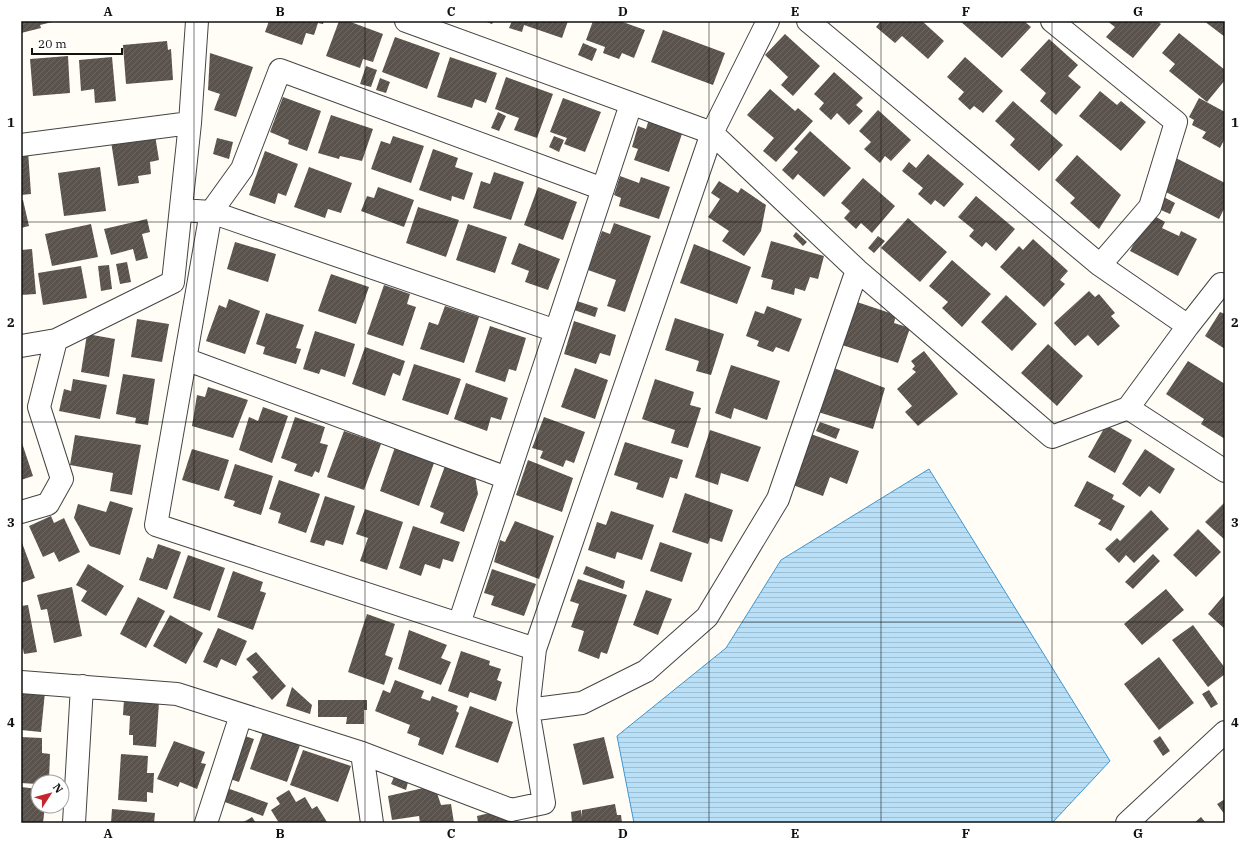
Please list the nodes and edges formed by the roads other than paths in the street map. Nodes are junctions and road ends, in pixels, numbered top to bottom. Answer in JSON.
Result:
{"nodes":[{"id":1,"x":197,"y":21,"type":"edge"},
{"id":2,"x":406,"y":21,"type":"edge"},
{"id":3,"x":768,"y":21,"type":"edge"},
{"id":4,"x":808,"y":21,"type":"edge"},
{"id":5,"x":1052,"y":21,"type":"edge"},
{"id":6,"x":632,"y":104,"type":"junction"},
{"id":7,"x":190,"y":123,"type":"junction"},
{"id":8,"x":712,"y":133,"type":"junction"},
{"id":9,"x":21,"y":145,"type":"edge"},
{"id":10,"x":603,"y":189,"type":"junction"},
{"id":11,"x":180,"y":210,"type":"junction"},
{"id":12,"x":211,"y":212,"type":"junction"},
{"id":13,"x":1100,"y":266,"type":"junction"},
{"id":14,"x":857,"y":270,"type":"junction"},
{"id":15,"x":1224,"y":282,"type":"edge"},
{"id":16,"x":1188,"y":326,"type":"junction"},
{"id":17,"x":556,"y":331,"type":"junction"},
{"id":18,"x":56,"y":340,"type":"junction"},
{"id":19,"x":21,"y":346,"type":"edge"},
{"id":20,"x":185,"y":359,"type":"junction"},
{"id":21,"x":1128,"y":408,"type":"junction"},
{"id":22,"x":1225,"y":471,"type":"edge"},
{"id":23,"x":507,"y":478,"type":"junction"},
{"id":24,"x":21,"y":512,"type":"edge"},
{"id":25,"x":459,"y":624,"type":"junction"},
{"id":26,"x":535,"y":649,"type":"junction"},
{"id":27,"x":21,"y":682,"type":"edge"},
{"id":28,"x":82,"y":686,"type":"junction"},
{"id":29,"x":528,"y":710,"type":"junction"},
{"id":30,"x":241,"y":714,"type":"junction"},
{"id":31,"x":1225,"y":732,"type":"edge"},
{"id":32,"x":362,"y":753,"type":"junction"},
{"id":33,"x":74,"y":823,"type":"edge"},
{"id":34,"x":206,"y":823,"type":"edge"},
{"id":35,"x":372,"y":823,"type":"edge"},
{"id":36,"x":1127,"y":823,"type":"edge"}],
"edges":[{"from":1,"to":7,"type":"street"},
{"from":2,"to":6,"type":"street"},
{"from":3,"to":8,"type":"street"},
{"from":4,"to":13,"type":"street"},
{"from":5,"to":13,"type":"street"},
{"from":6,"to":8,"type":"street"},
{"from":6,"to":10,"type":"street"},
{"from":7,"to":9,"type":"street"},
{"from":7,"to":11,"type":"street"},
{"from":8,"to":14,"type":"street"},
{"from":8,"to":26,"type":"street"},
{"from":10,"to":12,"type":"street"},
{"from":10,"to":17,"type":"street"},
{"from":11,"to":12,"type":"street"},
{"from":11,"to":18,"type":"street"},
{"from":12,"to":17,"type":"street"},
{"from":12,"to":20,"type":"street"},
{"from":13,"to":16,"type":"street"},
{"from":14,"to":21,"type":"street"},
{"from":14,"to":29,"type":"street"},
{"from":15,"to":16,"type":"street"},
{"from":16,"to":21,"type":"street"},
{"from":17,"to":23,"type":"street"},
{"from":18,"to":19,"type":"street"},
{"from":18,"to":24,"type":"street"},
{"from":20,"to":23,"type":"street"},
{"from":20,"to":25,"type":"street"},
{"from":21,"to":22,"type":"street"},
{"from":23,"to":25,"type":"street"},
{"from":25,"to":26,"type":"street"},
{"from":26,"to":29,"type":"street"},
{"from":27,"to":28,"type":"street"},
{"from":28,"to":30,"type":"street"},
{"from":28,"to":33,"type":"street"},
{"from":29,"to":32,"type":"street"},
{"from":30,"to":32,"type":"street"},
{"from":30,"to":34,"type":"street"},
{"from":31,"to":36,"type":"street"},
{"from":32,"to":35,"type":"street"}]}
